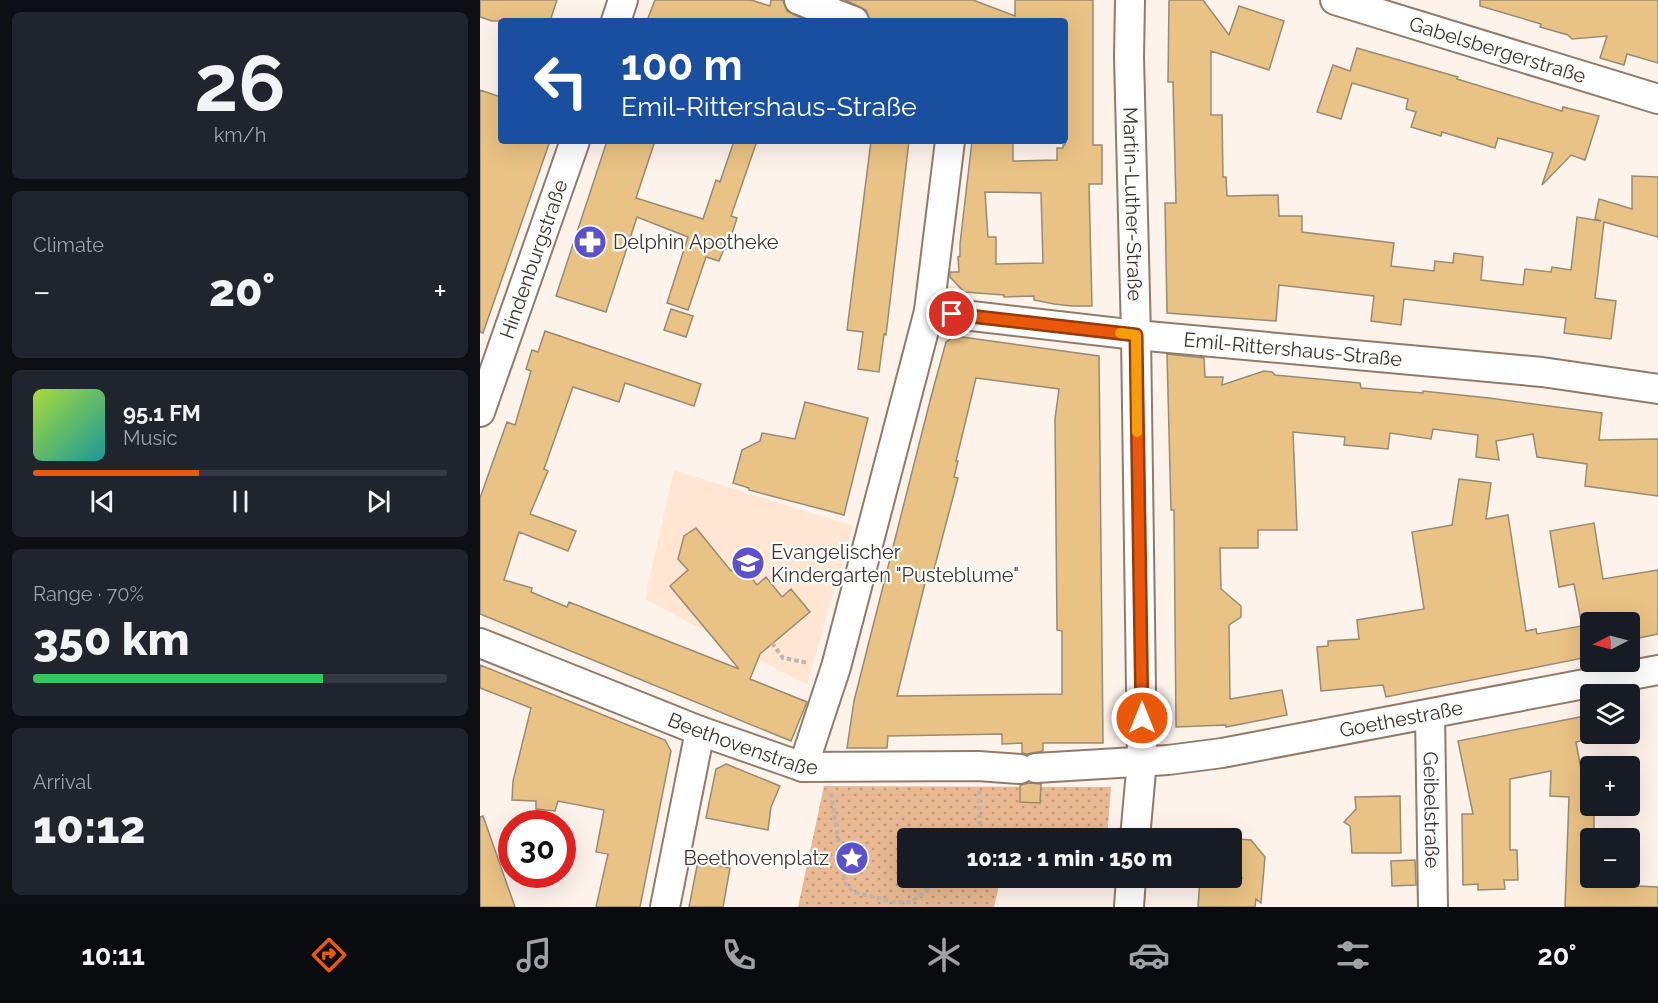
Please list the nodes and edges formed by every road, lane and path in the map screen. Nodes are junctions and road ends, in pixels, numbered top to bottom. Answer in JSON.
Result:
{"nodes":[{"id":1,"x":623,"y":0,"type":"edge"},
{"id":2,"x":799,"y":0,"type":"edge"},
{"id":3,"x":1130,"y":0,"type":"edge"},
{"id":4,"x":1335,"y":0,"type":"edge"},
{"id":5,"x":617,"y":18,"type":"edge"},
{"id":6,"x":846,"y":18,"type":"edge"},
{"id":7,"x":1658,"y":99,"type":"edge"},
{"id":8,"x":574,"y":144,"type":"edge"},
{"id":9,"x":950,"y":144,"type":"edge"},
{"id":10,"x":928,"y":311,"type":"junction"},
{"id":11,"x":1136,"y":335,"type":"junction"},
{"id":12,"x":492,"y":338,"type":"edge"},
{"id":13,"x":1658,"y":390,"type":"edge"},
{"id":14,"x":480,"y":412,"type":"edge"},
{"id":15,"x":480,"y":643,"type":"edge"},
{"id":16,"x":772,"y":643,"type":"dead end"},
{"id":17,"x":836,"y":668,"type":"junction"},
{"id":18,"x":1658,"y":670,"type":"edge"},
{"id":19,"x":1430,"y":714,"type":"junction"},
{"id":20,"x":700,"y":731,"type":"junction"},
{"id":21,"x":1142,"y":760,"type":"junction"},
{"id":22,"x":816,"y":766,"type":"junction"},
{"id":23,"x":978,"y":766,"type":"junction"},
{"id":24,"x":980,"y":828,"type":"edge"},
{"id":25,"x":1136,"y":828,"type":"edge"},
{"id":26,"x":928,"y":888,"type":"edge"},
{"id":27,"x":1130,"y":888,"type":"edge"},
{"id":28,"x":665,"y":907,"type":"edge"},
{"id":29,"x":1128,"y":907,"type":"edge"},
{"id":30,"x":1433,"y":907,"type":"edge"}],
"edges":[{"from":1,"to":5,"type":"street"},
{"from":2,"to":6,"type":"street"},
{"from":3,"to":11,"type":"street","name":"Martin-Luther-Straße"},
{"from":4,"to":7,"type":"street","name":"Gabelsbergerstraße"},
{"from":8,"to":12,"type":"street","name":"Hindenburgstraße"},
{"from":9,"to":10,"type":"street"},
{"from":10,"to":11,"type":"street","name":"Emil-Rittershaus-Straße"},
{"from":10,"to":17,"type":"street"},
{"from":11,"to":13,"type":"street","name":"Emil-Rittershaus-Straße"},
{"from":11,"to":21,"type":"street","name":"Martin-Luther-Straße"},
{"from":12,"to":14,"type":"street","name":"Hindenburgstraße"},
{"from":15,"to":20,"type":"street","name":"Beethovenstraße"},
{"from":16,"to":17,"type":"path"},
{"from":17,"to":22,"type":"street"},
{"from":18,"to":19,"type":"street","name":"Goethestraße"},
{"from":19,"to":21,"type":"street","name":"Goethestraße"},
{"from":19,"to":30,"type":"street","name":"Geibelstraße"},
{"from":20,"to":22,"type":"street","name":"Beethovenstraße"},
{"from":20,"to":28,"type":"street"},
{"from":21,"to":23,"type":"street","name":"Beethovenstraße"},
{"from":21,"to":25,"type":"street","name":"Martin-Luther-Straße"},
{"from":22,"to":23,"type":"street","name":"Beethovenstraße"},
{"from":22,"to":26,"type":"path"},
{"from":23,"to":24,"type":"path"},
{"from":27,"to":29,"type":"street"}]}
